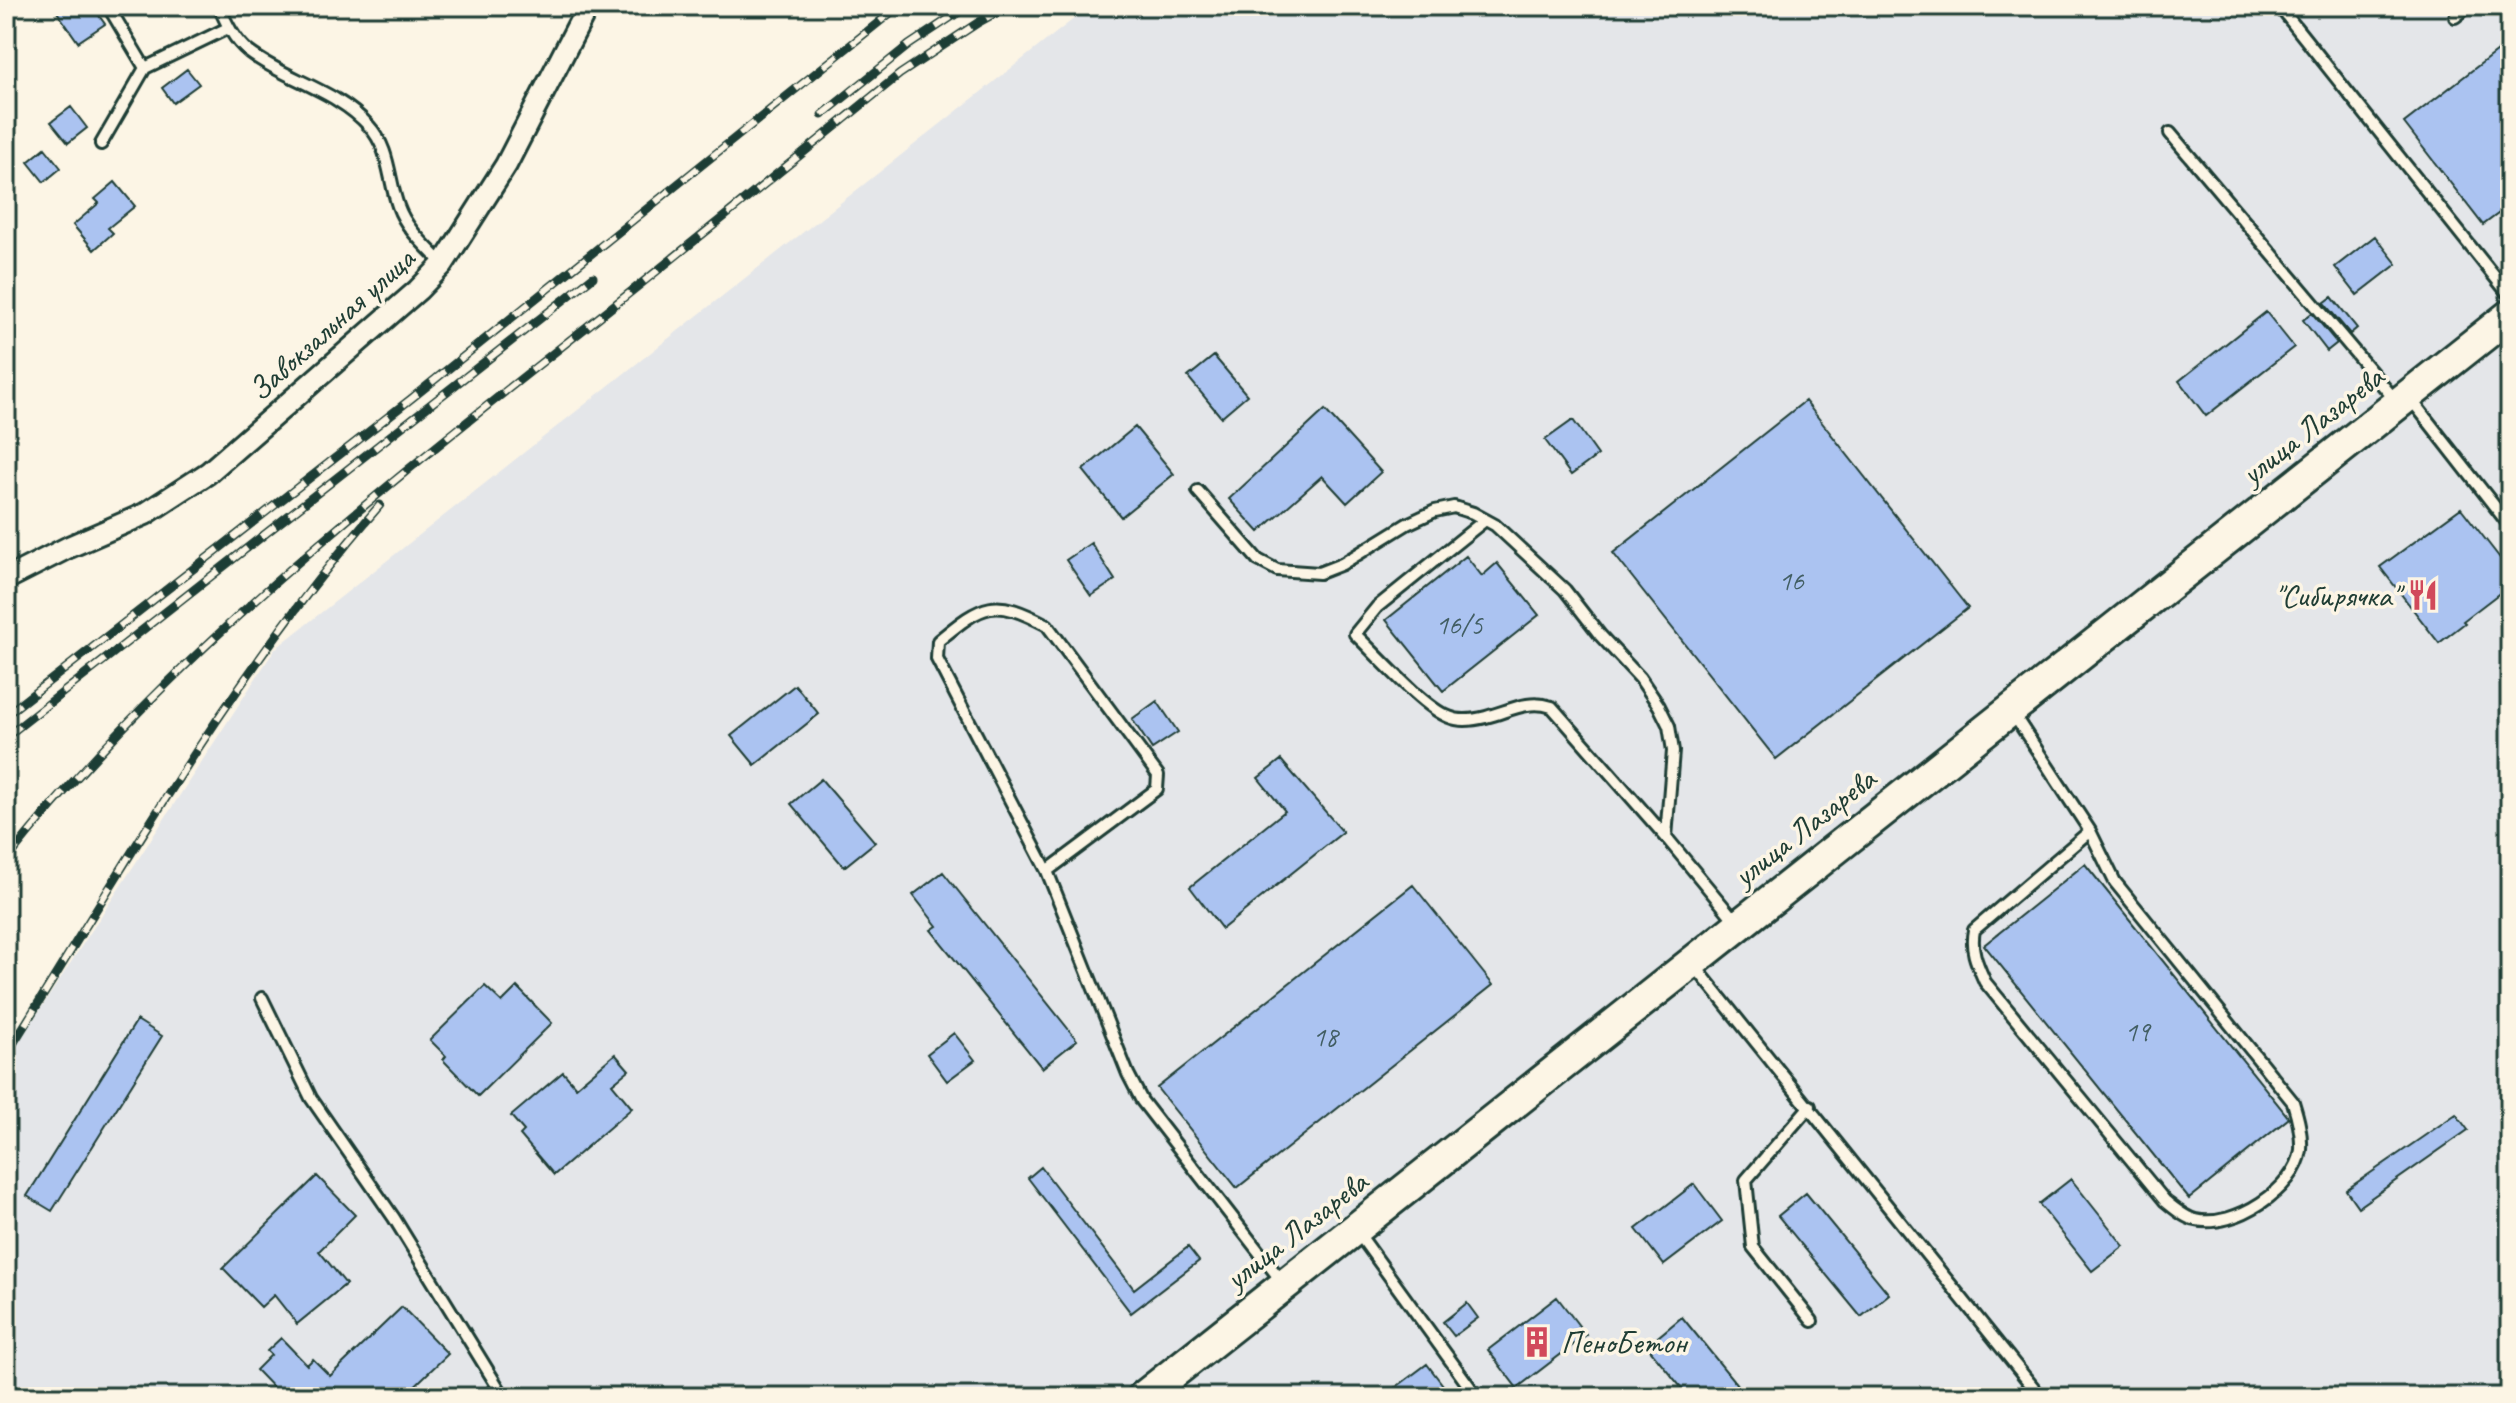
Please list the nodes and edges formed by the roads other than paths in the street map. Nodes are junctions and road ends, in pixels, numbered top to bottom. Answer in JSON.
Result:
{"nodes":[{"id":1,"x":108,"y":6,"type":"edge"},
{"id":2,"x":219,"y":6,"type":"edge"},
{"id":3,"x":588,"y":6,"type":"edge"},
{"id":4,"x":2279,"y":6,"type":"edge"},
{"id":5,"x":2469,"y":6,"type":"edge"},
{"id":6,"x":2455,"y":17,"type":"dead end"},
{"id":7,"x":228,"y":28,"type":"junction"},
{"id":8,"x":145,"y":68,"type":"junction"},
{"id":9,"x":2170,"y":133,"type":"dead end"},
{"id":10,"x":101,"y":144,"type":"dead end"},
{"id":11,"x":443,"y":264,"type":"junction"},
{"id":12,"x":2510,"y":296,"type":"edge"},
{"id":13,"x":2510,"y":315,"type":"edge"},
{"id":14,"x":2402,"y":399,"type":"junction"},
{"id":15,"x":1198,"y":491,"type":"dead end"},
{"id":16,"x":1485,"y":520,"type":"junction"},
{"id":17,"x":2510,"y":526,"type":"edge"},
{"id":18,"x":6,"y":579,"type":"edge"},
{"id":19,"x":2011,"y":710,"type":"junction"},
{"id":20,"x":2090,"y":831,"type":"junction"},
{"id":21,"x":1666,"y":837,"type":"junction"},
{"id":22,"x":1047,"y":871,"type":"junction"},
{"id":23,"x":1739,"y":925,"type":"junction"},
{"id":24,"x":1692,"y":963,"type":"junction"},
{"id":25,"x":262,"y":998,"type":"dead end"},
{"id":26,"x":1810,"y":1106,"type":"junction"},
{"id":27,"x":1355,"y":1229,"type":"junction"},
{"id":28,"x":1284,"y":1284,"type":"junction"},
{"id":29,"x":1812,"y":1321,"type":"dead end"},
{"id":30,"x":504,"y":1397,"type":"edge"},
{"id":31,"x":1143,"y":1397,"type":"edge"},
{"id":32,"x":1477,"y":1397,"type":"edge"},
{"id":33,"x":2041,"y":1397,"type":"edge"}],
"edges":[{"from":1,"to":8,"type":"lane"},
{"from":2,"to":7,"type":"lane"},
{"from":3,"to":11,"type":"street","name":"Завокзальная улица"},
{"from":4,"to":12,"type":"lane"},
{"from":5,"to":6,"type":"lane"},
{"from":7,"to":8,"type":"lane"},
{"from":7,"to":11,"type":"lane"},
{"from":8,"to":10,"type":"lane"},
{"from":9,"to":14,"type":"lane"},
{"from":11,"to":18,"type":"street","name":"Завокзальная улица"},
{"from":13,"to":14,"type":"main road","name":"улица Лазарева"},
{"from":14,"to":17,"type":"lane"},
{"from":14,"to":19,"type":"main road","name":"улица Лазарева"},
{"from":15,"to":16,"type":"lane"},
{"from":16,"to":21,"type":"lane"},
{"from":16,"to":21,"type":"lane"},
{"from":19,"to":20,"type":"lane"},
{"from":19,"to":23,"type":"main road","name":"улица Лазарева"},
{"from":20,"to":20,"type":"lane"},
{"from":21,"to":23,"type":"lane"},
{"from":22,"to":22,"type":"lane"},
{"from":22,"to":28,"type":"lane"},
{"from":23,"to":24,"type":"main road","name":"улица Лазарева"},
{"from":24,"to":26,"type":"lane"},
{"from":24,"to":27,"type":"main road","name":"улица Лазарева"},
{"from":25,"to":30,"type":"lane"},
{"from":26,"to":29,"type":"lane"},
{"from":26,"to":33,"type":"lane"},
{"from":27,"to":28,"type":"main road","name":"улица Лазарева"},
{"from":27,"to":32,"type":"lane"},
{"from":28,"to":31,"type":"main road","name":"улица Лазарева"}]}
